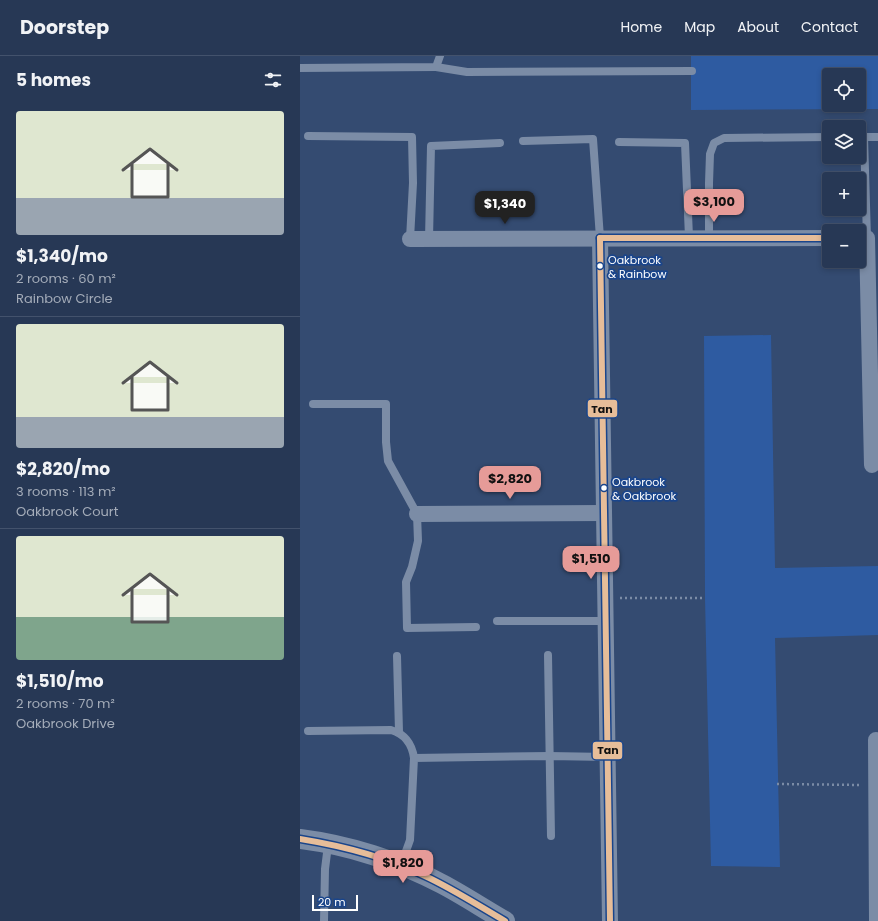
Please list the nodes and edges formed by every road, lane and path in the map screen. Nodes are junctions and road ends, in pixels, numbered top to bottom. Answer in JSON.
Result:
{"nodes":[{"id":1,"x":440,"y":56,"type":"edge"},
{"id":2,"x":436,"y":67,"type":"junction"},
{"id":3,"x":300,"y":68,"type":"edge"},
{"id":4,"x":692,"y":71,"type":"dead end"},
{"id":5,"x":308,"y":136,"type":"dead end"},
{"id":6,"x":822,"y":137,"type":"edge"},
{"id":7,"x":866,"y":137,"type":"edge"},
{"id":8,"x":878,"y":137,"type":"edge"},
{"id":9,"x":524,"y":141,"type":"dead end"},
{"id":10,"x":619,"y":142,"type":"dead end"},
{"id":11,"x":500,"y":143,"type":"dead end"},
{"id":12,"x":864,"y":164,"type":"edge"},
{"id":13,"x":689,"y":237,"type":"junction"},
{"id":14,"x":709,"y":237,"type":"junction"},
{"id":15,"x":600,"y":238,"type":"junction"},
{"id":16,"x":822,"y":238,"type":"edge"},
{"id":17,"x":868,"y":238,"type":"edge"},
{"id":18,"x":410,"y":239,"type":"joint"},
{"id":19,"x":429,"y":239,"type":"junction"},
{"id":20,"x":313,"y":404,"type":"dead end"},
{"id":21,"x":872,"y":465,"type":"dead end"},
{"id":22,"x":604,"y":513,"type":"junction"},
{"id":23,"x":417,"y":514,"type":"junction"},
{"id":24,"x":605,"y":598,"type":"junction"},
{"id":25,"x":705,"y":598,"type":"dead end"},
{"id":26,"x":497,"y":621,"type":"dead end"},
{"id":27,"x":605,"y":621,"type":"junction"},
{"id":28,"x":476,"y":627,"type":"dead end"},
{"id":29,"x":548,"y":655,"type":"dead end"},
{"id":30,"x":397,"y":656,"type":"dead end"},
{"id":31,"x":308,"y":731,"type":"dead end"},
{"id":32,"x":399,"y":732,"type":"junction"},
{"id":33,"x":876,"y":740,"type":"dead end"},
{"id":34,"x":549,"y":756,"type":"junction"},
{"id":35,"x":608,"y":757,"type":"junction"},
{"id":36,"x":414,"y":758,"type":"junction"},
{"id":37,"x":777,"y":784,"type":"dead end"},
{"id":38,"x":876,"y":785,"type":"junction"},
{"id":39,"x":550,"y":836,"type":"dead end"},
{"id":40,"x":300,"y":839,"type":"edge"},
{"id":41,"x":328,"y":845,"type":"junction"},
{"id":42,"x":400,"y":865,"type":"junction"},
{"id":43,"x":324,"y":921,"type":"edge"},
{"id":44,"x":505,"y":921,"type":"edge"},
{"id":45,"x":610,"y":921,"type":"edge"},
{"id":46,"x":877,"y":921,"type":"edge"}],
"edges":[{"from":1,"to":2,"type":"lane"},
{"from":2,"to":3,"type":"lane"},
{"from":2,"to":4,"type":"lane"},
{"from":5,"to":18,"type":"lane"},
{"from":6,"to":14,"type":"lane"},
{"from":7,"to":8,"type":"lane"},
{"from":9,"to":15,"type":"lane"},
{"from":10,"to":13,"type":"lane"},
{"from":11,"to":19,"type":"lane"},
{"from":12,"to":17,"type":"lane"},
{"from":13,"to":14,"type":"street"},
{"from":13,"to":15,"type":"street"},
{"from":14,"to":16,"type":"street"},
{"from":15,"to":19,"type":"street"},
{"from":15,"to":22,"type":"street"},
{"from":17,"to":21,"type":"street"},
{"from":18,"to":19,"type":"street"},
{"from":20,"to":23,"type":"lane"},
{"from":22,"to":23,"type":"street"},
{"from":22,"to":24,"type":"street"},
{"from":23,"to":28,"type":"lane"},
{"from":24,"to":25,"type":"path"},
{"from":24,"to":27,"type":"street"},
{"from":26,"to":27,"type":"lane"},
{"from":27,"to":35,"type":"street"},
{"from":29,"to":34,"type":"lane"},
{"from":30,"to":32,"type":"lane"},
{"from":31,"to":32,"type":"lane"},
{"from":32,"to":36,"type":"lane"},
{"from":33,"to":38,"type":"street"},
{"from":34,"to":35,"type":"lane"},
{"from":34,"to":36,"type":"lane"},
{"from":34,"to":39,"type":"lane"},
{"from":35,"to":45,"type":"street"},
{"from":36,"to":42,"type":"lane"},
{"from":37,"to":38,"type":"path"},
{"from":38,"to":46,"type":"street"},
{"from":40,"to":41,"type":"street"},
{"from":41,"to":42,"type":"street"},
{"from":41,"to":43,"type":"lane"},
{"from":42,"to":44,"type":"street"}]}
